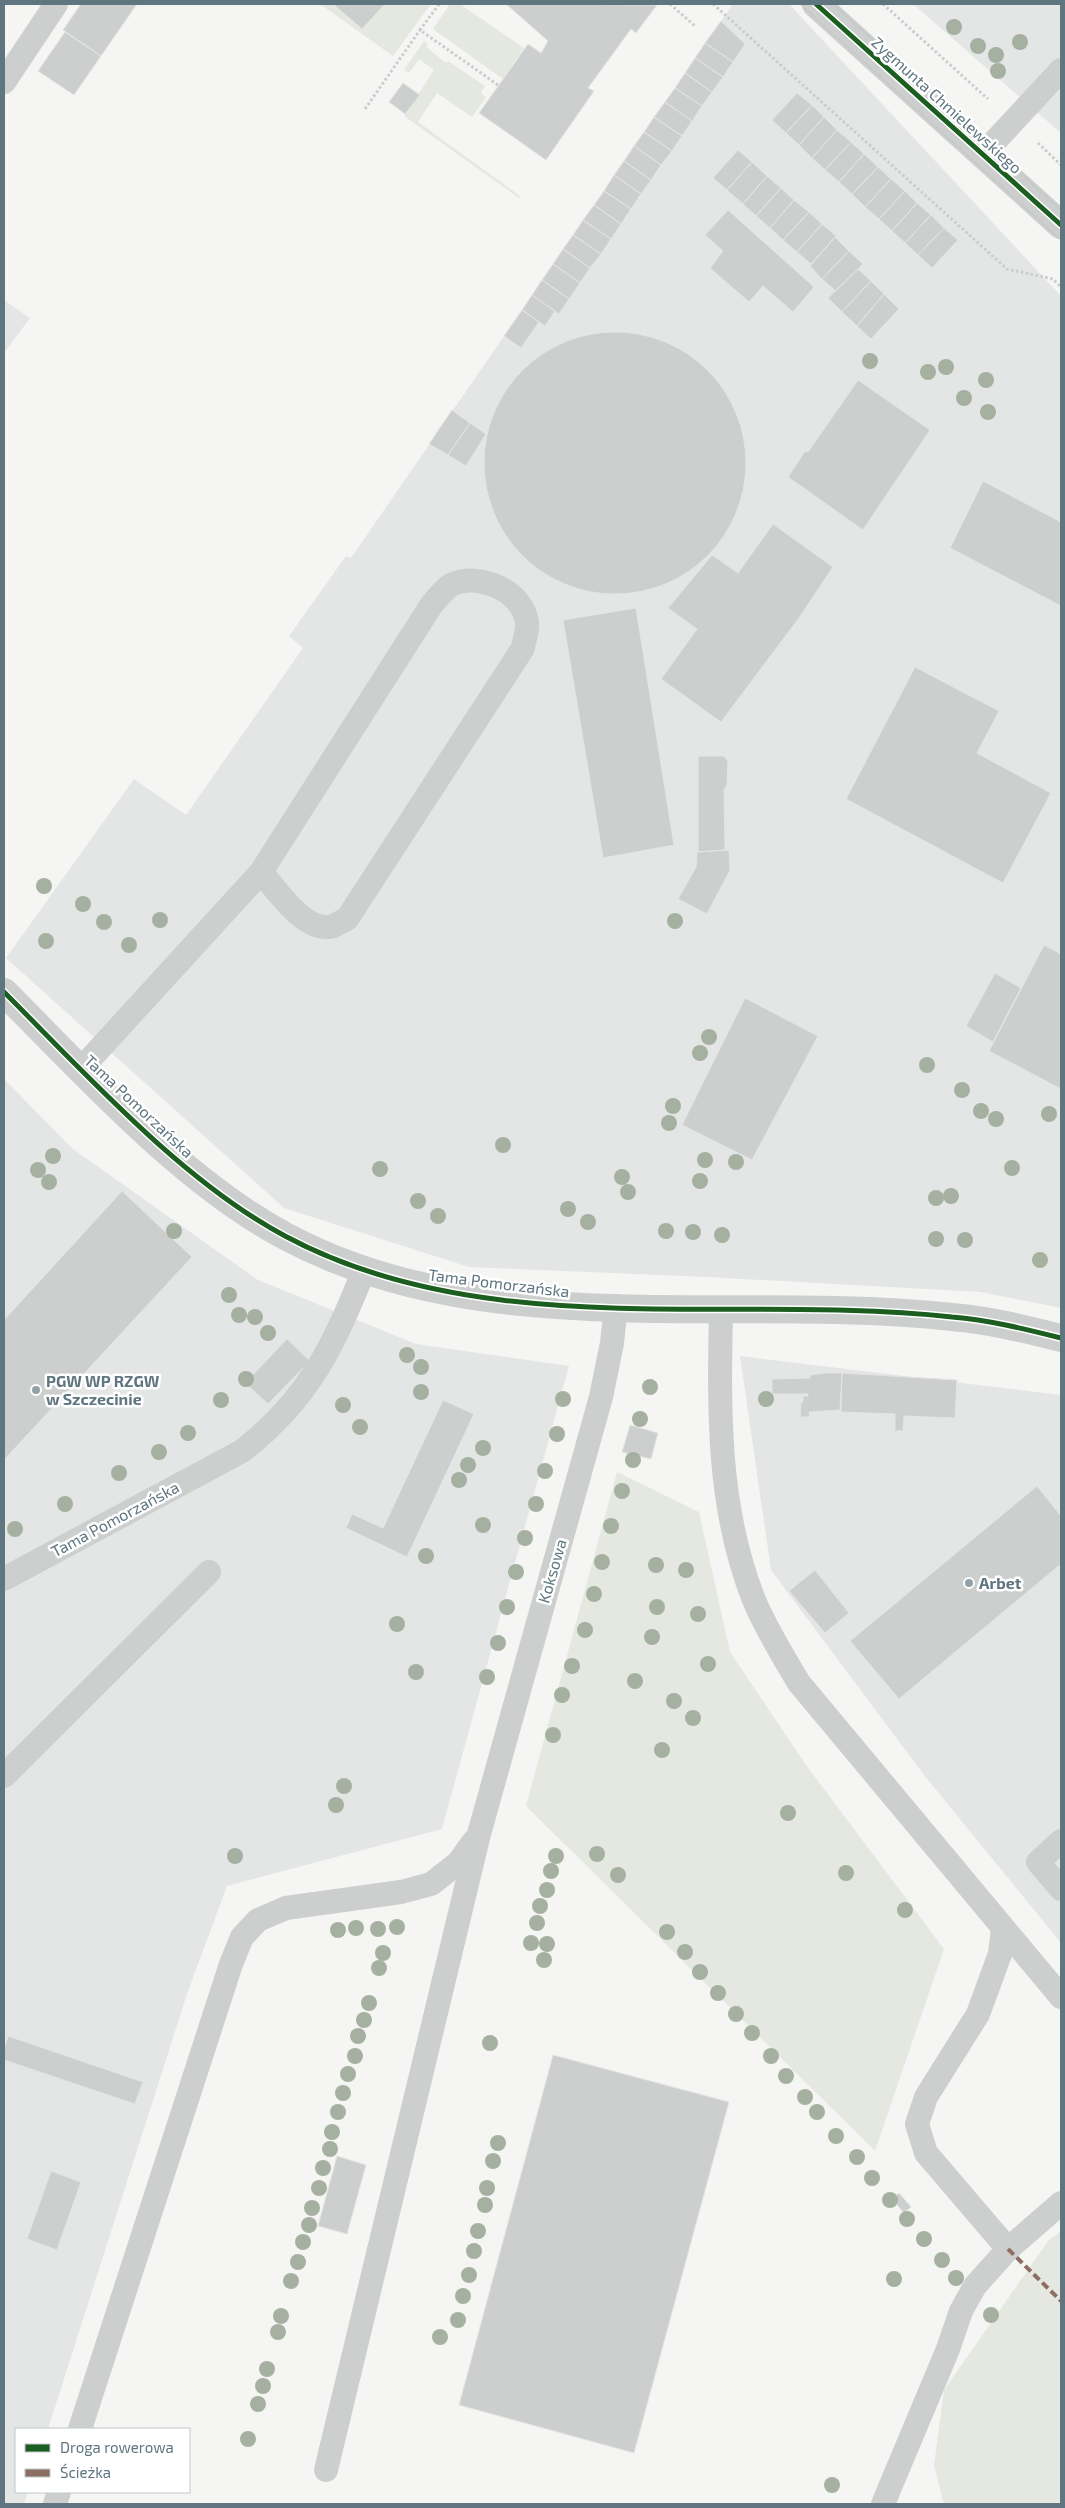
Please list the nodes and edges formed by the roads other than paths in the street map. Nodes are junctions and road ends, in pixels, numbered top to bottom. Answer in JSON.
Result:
{"nodes":[{"id":1,"x":56,"y":4,"type":"edge"},
{"id":2,"x":816,"y":4,"type":"edge"},
{"id":3,"x":1061,"y":70,"type":"edge"},
{"id":4,"x":4,"y":82,"type":"edge"},
{"id":5,"x":983,"y":154,"type":"junction"},
{"id":6,"x":1061,"y":225,"type":"edge"},
{"id":7,"x":261,"y":872,"type":"junction"},
{"id":8,"x":4,"y":992,"type":"edge"},
{"id":9,"x":81,"y":1069,"type":"junction"},
{"id":10,"x":364,"y":1270,"type":"junction"},
{"id":11,"x":616,"y":1306,"type":"junction"},
{"id":12,"x":721,"y":1311,"type":"junction"},
{"id":13,"x":1061,"y":1338,"type":"edge"},
{"id":14,"x":208,"y":1572,"type":"dead end"},
{"id":15,"x":4,"y":1579,"type":"edge"},
{"id":16,"x":4,"y":1776,"type":"edge"},
{"id":17,"x":479,"y":1834,"type":"junction"},
{"id":18,"x":1061,"y":1841,"type":"edge"},
{"id":19,"x":1061,"y":1889,"type":"edge"},
{"id":20,"x":1003,"y":1928,"type":"junction"},
{"id":21,"x":1061,"y":1997,"type":"edge"},
{"id":22,"x":1061,"y":2202,"type":"edge"},
{"id":23,"x":1008,"y":2249,"type":"junction"},
{"id":24,"x":80,"y":2428,"type":"edge"},
{"id":25,"x":326,"y":2470,"type":"dead end"},
{"id":26,"x":890,"y":2501,"type":"edge"}],
"edges":[{"from":1,"to":4,"type":"lane"},
{"from":2,"to":5,"type":"street","name":"Zygmunta Chmielewskiego"},
{"from":3,"to":5,"type":"lane"},
{"from":5,"to":6,"type":"street","name":"Zygmunta Chmielewskiego"},
{"from":7,"to":7,"type":"lane"},
{"from":7,"to":9,"type":"lane"},
{"from":8,"to":9,"type":"street","name":"Tama Pomorzańska"},
{"from":9,"to":10,"type":"street","name":"Tama Pomorzańska"},
{"from":10,"to":11,"type":"street","name":"Tama Pomorzańska"},
{"from":10,"to":15,"type":"lane","name":"Tama Pomorzańska"},
{"from":11,"to":12,"type":"street","name":"Tama Pomorzańska"},
{"from":11,"to":17,"type":"lane","name":"Koksowa"},
{"from":12,"to":13,"type":"street","name":"Tama Pomorzańska"},
{"from":12,"to":20,"type":"lane"},
{"from":14,"to":16,"type":"lane"},
{"from":17,"to":24,"type":"lane"},
{"from":17,"to":25,"type":"lane","name":"Koksowa"},
{"from":18,"to":19,"type":"lane"},
{"from":20,"to":21,"type":"lane"},
{"from":20,"to":23,"type":"lane"},
{"from":22,"to":23,"type":"lane"},
{"from":23,"to":26,"type":"lane"}]}
